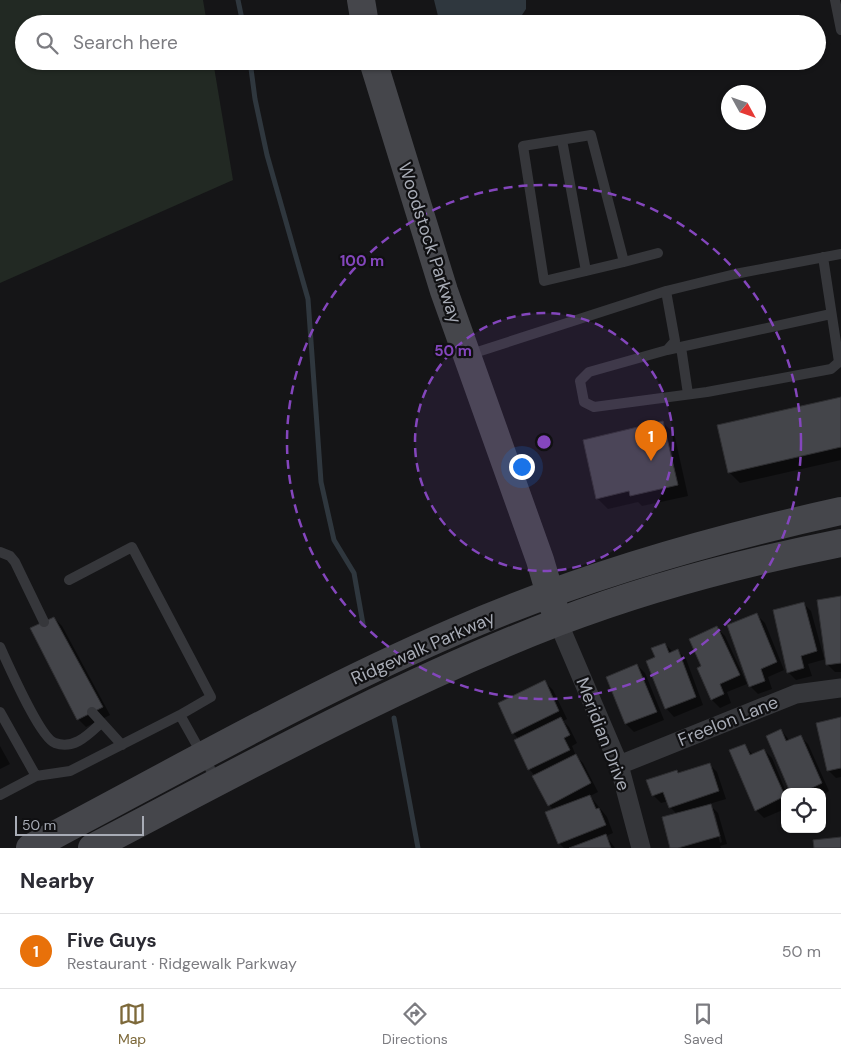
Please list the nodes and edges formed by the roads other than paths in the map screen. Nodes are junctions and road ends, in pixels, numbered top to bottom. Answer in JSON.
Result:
{"nodes":[{"id":1,"x":361,"y":0,"type":"edge"},
{"id":2,"x":835,"y":0,"type":"edge"},
{"id":3,"x":363,"y":15,"type":"edge"},
{"id":4,"x":841,"y":30,"type":"edge"},
{"id":5,"x":375,"y":70,"type":"edge"},
{"id":6,"x":562,"y":140,"type":"junction"},
{"id":7,"x":658,"y":253,"type":"dead end"},
{"id":8,"x":841,"y":254,"type":"edge"},
{"id":9,"x":823,"y":257,"type":"junction"},
{"id":10,"x":624,"y":262,"type":"junction"},
{"id":11,"x":586,"y":271,"type":"junction"},
{"id":12,"x":666,"y":291,"type":"junction"},
{"id":13,"x":831,"y":314,"type":"junction"},
{"id":14,"x":681,"y":347,"type":"junction"},
{"id":15,"x":668,"y":350,"type":"junction"},
{"id":16,"x":468,"y":356,"type":"junction"},
{"id":17,"x":688,"y":394,"type":"junction"},
{"id":18,"x":841,"y":511,"type":"edge"},
{"id":19,"x":841,"y":543,"type":"edge"},
{"id":20,"x":0,"y":552,"type":"edge"},
{"id":21,"x":69,"y":580,"type":"dead end"},
{"id":22,"x":550,"y":594,"type":"junction"},
{"id":23,"x":44,"y":622,"type":"dead end"},
{"id":24,"x":558,"y":622,"type":"junction"},
{"id":25,"x":0,"y":647,"type":"edge"},
{"id":26,"x":841,"y":688,"type":"edge"},
{"id":27,"x":0,"y":712,"type":"edge"},
{"id":28,"x":92,"y":712,"type":"dead end"},
{"id":29,"x":180,"y":715,"type":"junction"},
{"id":30,"x":101,"y":723,"type":"junction"},
{"id":31,"x":122,"y":745,"type":"junction"},
{"id":32,"x":204,"y":757,"type":"junction"},
{"id":33,"x":618,"y":765,"type":"junction"},
{"id":34,"x":36,"y":776,"type":"junction"},
{"id":35,"x":218,"y":782,"type":"junction"},
{"id":36,"x":0,"y":795,"type":"edge"},
{"id":37,"x":30,"y":848,"type":"edge"},
{"id":38,"x":92,"y":848,"type":"edge"},
{"id":39,"x":641,"y":848,"type":"edge"}],
"edges":[{"from":1,"to":3,"type":"main road"},
{"from":2,"to":4,"type":"lane"},
{"from":5,"to":16,"type":"main road","name":"Woodstock Parkway"},
{"from":6,"to":10,"type":"lane"},
{"from":6,"to":11,"type":"lane"},
{"from":6,"to":11,"type":"lane"},
{"from":7,"to":10,"type":"lane"},
{"from":8,"to":9,"type":"lane"},
{"from":9,"to":12,"type":"lane"},
{"from":9,"to":13,"type":"lane"},
{"from":10,"to":11,"type":"lane"},
{"from":12,"to":15,"type":"lane"},
{"from":12,"to":16,"type":"lane"},
{"from":13,"to":14,"type":"lane"},
{"from":13,"to":17,"type":"lane"},
{"from":14,"to":15,"type":"lane"},
{"from":14,"to":17,"type":"lane"},
{"from":15,"to":17,"type":"lane"},
{"from":16,"to":22,"type":"main road","name":"Woodstock Parkway"},
{"from":18,"to":22,"type":"main road","name":"Ridgewalk Parkway"},
{"from":19,"to":24,"type":"main road","name":"Ridgewalk Parkway"},
{"from":20,"to":23,"type":"lane"},
{"from":21,"to":29,"type":"lane"},
{"from":22,"to":24,"type":"main road","name":"Woodstock Parkway"},
{"from":22,"to":32,"type":"main road","name":"Ridgewalk Parkway"},
{"from":24,"to":33,"type":"street","name":"Meridian Drive"},
{"from":24,"to":35,"type":"main road","name":"Ridgewalk Parkway"},
{"from":25,"to":30,"type":"lane"},
{"from":26,"to":33,"type":"street","name":"Freelon Lane"},
{"from":27,"to":34,"type":"lane"},
{"from":28,"to":30,"type":"lane"},
{"from":29,"to":31,"type":"lane"},
{"from":29,"to":32,"type":"lane"},
{"from":30,"to":31,"type":"lane"},
{"from":31,"to":34,"type":"lane"},
{"from":32,"to":35,"type":"lane"},
{"from":32,"to":37,"type":"main road","name":"Ridgewalk Parkway"},
{"from":33,"to":39,"type":"street","name":"Meridian Drive"},
{"from":34,"to":36,"type":"lane"},
{"from":35,"to":38,"type":"main road","name":"Ridgewalk Parkway"}]}
